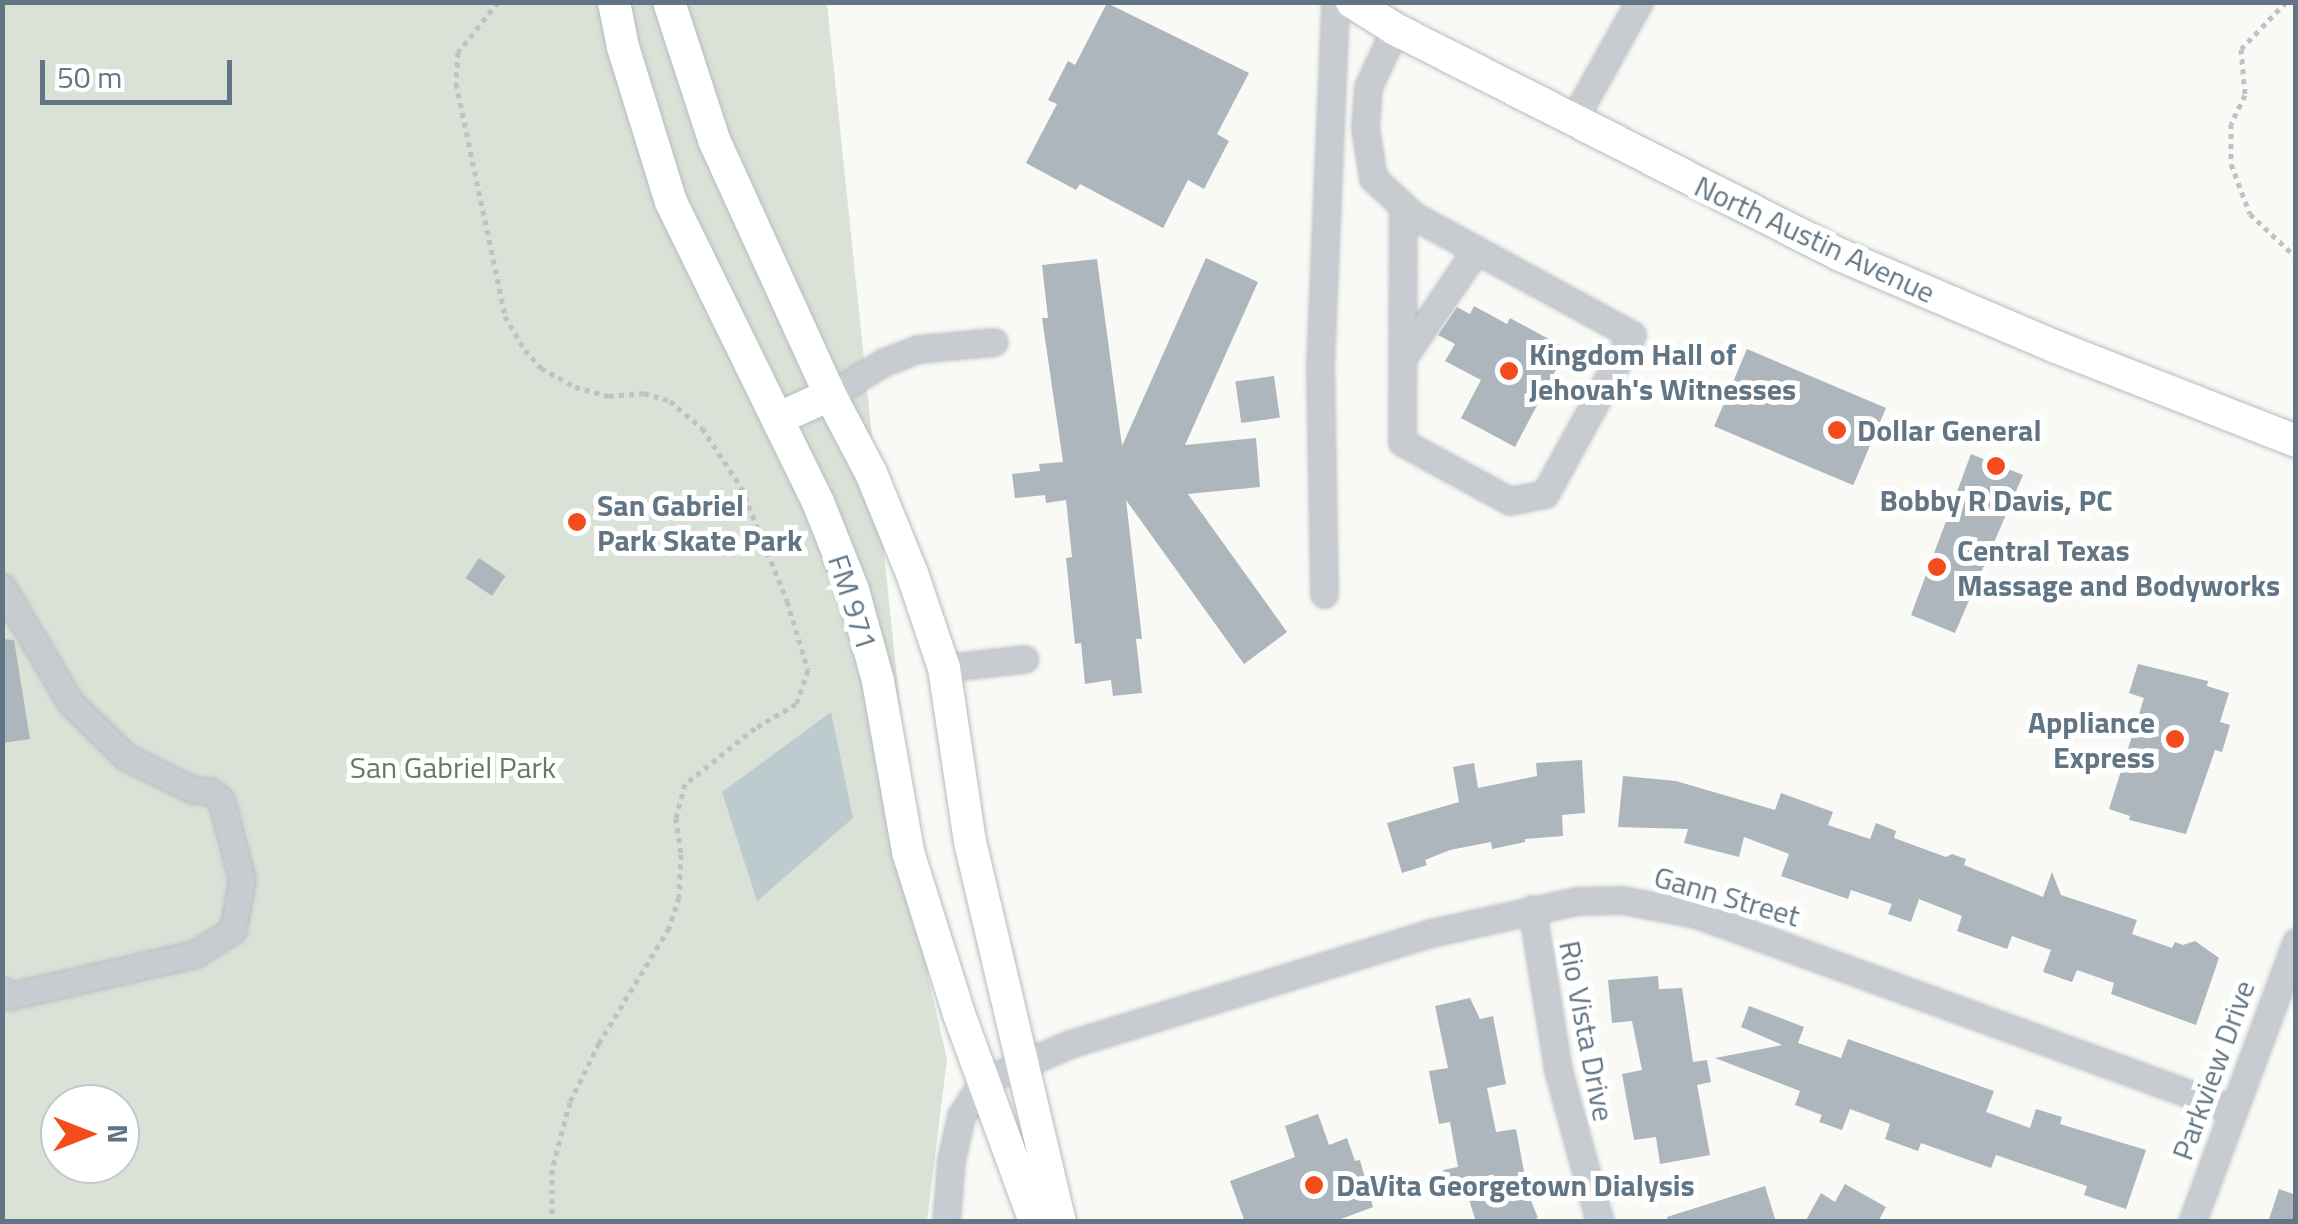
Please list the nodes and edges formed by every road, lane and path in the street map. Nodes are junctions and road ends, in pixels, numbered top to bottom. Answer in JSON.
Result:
{"nodes":[{"id":1,"x":498,"y":2,"type":"edge"},
{"id":2,"x":614,"y":2,"type":"edge"},
{"id":3,"x":669,"y":2,"type":"edge"},
{"id":4,"x":1335,"y":2,"type":"edge"},
{"id":5,"x":1352,"y":2,"type":"edge"},
{"id":6,"x":2286,"y":2,"type":"edge"},
{"id":7,"x":1637,"y":3,"type":"edge"},
{"id":8,"x":1395,"y":29,"type":"junction"},
{"id":9,"x":1575,"y":117,"type":"junction"},
{"id":10,"x":1332,"y":133,"type":"junction"},
{"id":11,"x":1366,"y":136,"type":"junction"},
{"id":12,"x":1403,"y":206,"type":"junction"},
{"id":13,"x":1476,"y":250,"type":"junction"},
{"id":14,"x":2296,"y":258,"type":"edge"},
{"id":15,"x":994,"y":342,"type":"dead end"},
{"id":16,"x":1402,"y":359,"type":"junction"},
{"id":17,"x":830,"y":395,"type":"junction"},
{"id":18,"x":777,"y":419,"type":"junction"},
{"id":19,"x":2296,"y":440,"type":"edge"},
{"id":20,"x":2,"y":587,"type":"edge"},
{"id":21,"x":1324,"y":594,"type":"dead end"},
{"id":22,"x":1024,"y":658,"type":"dead end"},
{"id":23,"x":944,"y":668,"type":"junction"},
{"id":24,"x":1532,"y":909,"type":"junction"},
{"id":25,"x":2296,"y":942,"type":"edge"},
{"id":26,"x":2,"y":990,"type":"edge"},
{"id":27,"x":1021,"y":1062,"type":"junction"},
{"id":28,"x":983,"y":1081,"type":"junction"},
{"id":29,"x":2230,"y":1108,"type":"junction"},
{"id":30,"x":552,"y":1222,"type":"edge"},
{"id":31,"x":946,"y":1222,"type":"edge"},
{"id":32,"x":1035,"y":1222,"type":"edge"},
{"id":33,"x":1060,"y":1222,"type":"edge"},
{"id":34,"x":1600,"y":1222,"type":"edge"},
{"id":35,"x":2192,"y":1222,"type":"edge"}],
"edges":[{"from":1,"to":30,"type":"path"},
{"from":2,"to":18,"type":"main road","name":"FM 971","number":"FM 971"},
{"from":3,"to":17,"type":"main road","name":"FM 971","number":"FM 971"},
{"from":4,"to":10,"type":"street"},
{"from":5,"to":8,"type":"main road","name":"North Austin Avenue"},
{"from":6,"to":14,"type":"path"},
{"from":7,"to":9,"type":"street"},
{"from":8,"to":9,"type":"main road","name":"North Austin Avenue"},
{"from":8,"to":11,"type":"street"},
{"from":9,"to":19,"type":"main road","name":"North Austin Avenue"},
{"from":10,"to":11,"type":"street"},
{"from":10,"to":21,"type":"street"},
{"from":11,"to":12,"type":"street"},
{"from":12,"to":13,"type":"street"},
{"from":12,"to":16,"type":"street"},
{"from":13,"to":16,"type":"street"},
{"from":13,"to":16,"type":"street"},
{"from":15,"to":17,"type":"street"},
{"from":17,"to":18,"type":"main road"},
{"from":17,"to":23,"type":"main road","name":"FM 971","number":"FM 971"},
{"from":18,"to":28,"type":"main road","name":"FM 971","number":"FM 971"},
{"from":20,"to":26,"type":"street"},
{"from":22,"to":23,"type":"street"},
{"from":23,"to":27,"type":"main road","name":"FM 971","number":"FM 971"},
{"from":24,"to":27,"type":"street","name":"Gann Street"},
{"from":24,"to":29,"type":"street","name":"Gann Street"},
{"from":24,"to":34,"type":"street","name":"Rio Vista Drive"},
{"from":25,"to":29,"type":"street","name":"Parkview Drive"},
{"from":27,"to":28,"type":"street","name":"Gann Street"},
{"from":27,"to":33,"type":"main road","name":"FM 971","number":"FM 971"},
{"from":28,"to":31,"type":"street"},
{"from":28,"to":32,"type":"main road","name":"FM 971","number":"FM 971"},
{"from":29,"to":35,"type":"street","name":"Parkview Drive"}]}
